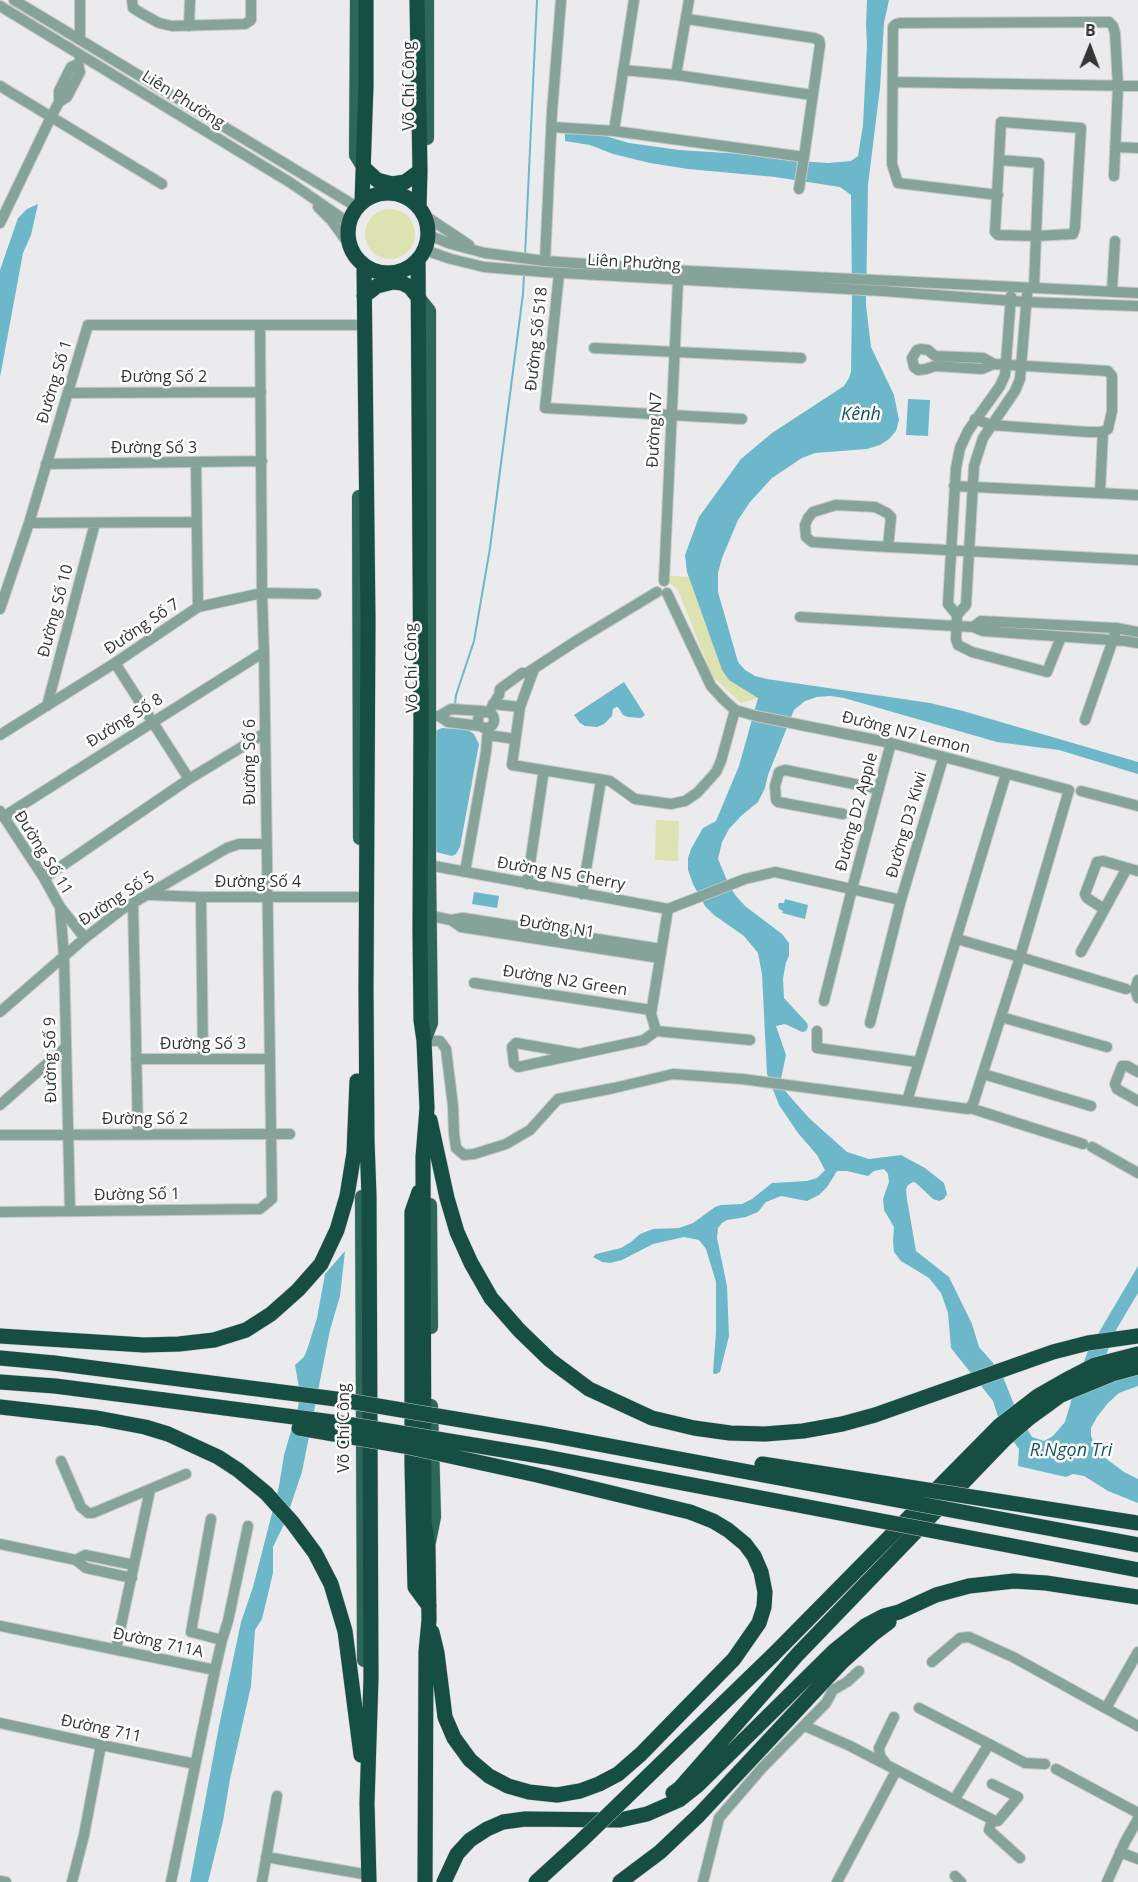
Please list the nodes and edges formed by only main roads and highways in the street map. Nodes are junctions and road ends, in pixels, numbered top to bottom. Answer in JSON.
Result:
{"nodes":[{"id":1,"x":357,"y":0,"type":"edge"},
{"id":2,"x":366,"y":0,"type":"edge"},
{"id":3,"x":417,"y":0,"type":"edge"},
{"id":4,"x":427,"y":0,"type":"edge"},
{"id":5,"x":364,"y":168,"type":"junction"},
{"id":6,"x":420,"y":171,"type":"junction"},
{"id":7,"x":361,"y":201,"type":"junction"},
{"id":8,"x":421,"y":206,"type":"junction"},
{"id":9,"x":422,"y":254,"type":"junction"},
{"id":10,"x":364,"y":269,"type":"junction"},
{"id":11,"x":364,"y":296,"type":"junction"},
{"id":12,"x":418,"y":297,"type":"junction"},
{"id":13,"x":367,"y":914,"type":"junction"},
{"id":14,"x":427,"y":1108,"type":"junction"},
{"id":15,"x":367,"y":1141,"type":"junction"},
{"id":16,"x":423,"y":1180,"type":"junction"},
{"id":17,"x":0,"y":1336,"type":"edge"},
{"id":18,"x":1138,"y":1336,"type":"edge"},
{"id":19,"x":1138,"y":1354,"type":"edge"},
{"id":20,"x":0,"y":1358,"type":"edge"},
{"id":21,"x":1138,"y":1367,"type":"edge"},
{"id":22,"x":0,"y":1382,"type":"edge"},
{"id":23,"x":164,"y":1400,"type":"junction"},
{"id":24,"x":0,"y":1407,"type":"edge"},
{"id":25,"x":1023,"y":1414,"type":"junction"},
{"id":26,"x":1002,"y":1432,"type":"junction"},
{"id":27,"x":545,"y":1434,"type":"junction"},
{"id":28,"x":1138,"y":1523,"type":"edge"},
{"id":29,"x":1138,"y":1545,"type":"edge"},
{"id":30,"x":428,"y":1547,"type":"junction"},
{"id":31,"x":1138,"y":1570,"type":"edge"},
{"id":32,"x":1138,"y":1597,"type":"edge"},
{"id":33,"x":899,"y":1612,"type":"junction"},
{"id":34,"x":429,"y":1613,"type":"junction"},
{"id":35,"x":369,"y":1715,"type":"junction"},
{"id":36,"x":367,"y":1803,"type":"junction"},
{"id":37,"x":620,"y":1820,"type":"junction"},
{"id":38,"x":369,"y":1879,"type":"edge"},
{"id":39,"x":425,"y":1882,"type":"edge"},
{"id":40,"x":432,"y":1882,"type":"edge"},
{"id":41,"x":444,"y":1882,"type":"edge"},
{"id":42,"x":536,"y":1882,"type":"edge"},
{"id":43,"x":620,"y":1882,"type":"edge"}],
"edges":[{"from":1,"to":5,"type":"main road"},
{"from":2,"to":5,"type":"highway"},
{"from":3,"to":6,"type":"highway","name":"Võ Chí Công"},
{"from":4,"to":6,"type":"main road","name":"Võ Chí Công"},
{"from":5,"to":6,"type":"highway"},
{"from":5,"to":7,"type":"highway"},
{"from":6,"to":8,"type":"highway","name":"Võ Chí Công"},
{"from":7,"to":8,"type":"highway"},
{"from":7,"to":10,"type":"highway"},
{"from":8,"to":9,"type":"highway"},
{"from":9,"to":10,"type":"highway"},
{"from":9,"to":12,"type":"highway","name":"Võ Chí Công"},
{"from":10,"to":11,"type":"highway","name":"Võ Chí Công"},
{"from":11,"to":12,"type":"highway"},
{"from":11,"to":13,"type":"highway","name":"Võ Chí Công"},
{"from":12,"to":14,"type":"highway","name":"Võ Chí Công"},
{"from":13,"to":15,"type":"highway","name":"Võ Chí Công"},
{"from":13,"to":17,"type":"highway"},
{"from":14,"to":16,"type":"highway","name":"Võ Chí Công"},
{"from":14,"to":18,"type":"highway"},
{"from":14,"to":30,"type":"main road","name":"Võ Chí Công"},
{"from":15,"to":35,"type":"highway","name":"Võ Chí Công"},
{"from":15,"to":35,"type":"main road","name":"Võ Chí Công"},
{"from":16,"to":30,"type":"highway","name":"Võ Chí Công"},
{"from":16,"to":34,"type":"highway","name":"Võ Chí Công"},
{"from":19,"to":25,"type":"highway"},
{"from":20,"to":27,"type":"highway","bridge":true},
{"from":21,"to":25,"type":"highway"},
{"from":22,"to":23,"type":"highway"},
{"from":23,"to":31,"type":"highway","bridge":true},
{"from":23,"to":34,"type":"highway","bridge":true},
{"from":24,"to":36,"type":"highway"},
{"from":25,"to":26,"type":"highway"},
{"from":26,"to":37,"type":"highway"},
{"from":26,"to":42,"type":"highway","bridge":true},
{"from":27,"to":28,"type":"highway","bridge":true},
{"from":27,"to":29,"type":"highway","bridge":true},
{"from":30,"to":34,"type":"highway","name":"Võ Chí Công"},
{"from":32,"to":33,"type":"highway"},
{"from":33,"to":37,"type":"highway"},
{"from":33,"to":43,"type":"highway"},
{"from":34,"to":39,"type":"highway","name":"Võ Chí Công"},
{"from":34,"to":40,"type":"main road","name":"Võ Chí Công"},
{"from":35,"to":36,"type":"highway","name":"Võ Chí Công"},
{"from":36,"to":38,"type":"highway","name":"Võ Chí Công"},
{"from":37,"to":41,"type":"highway"}]}
